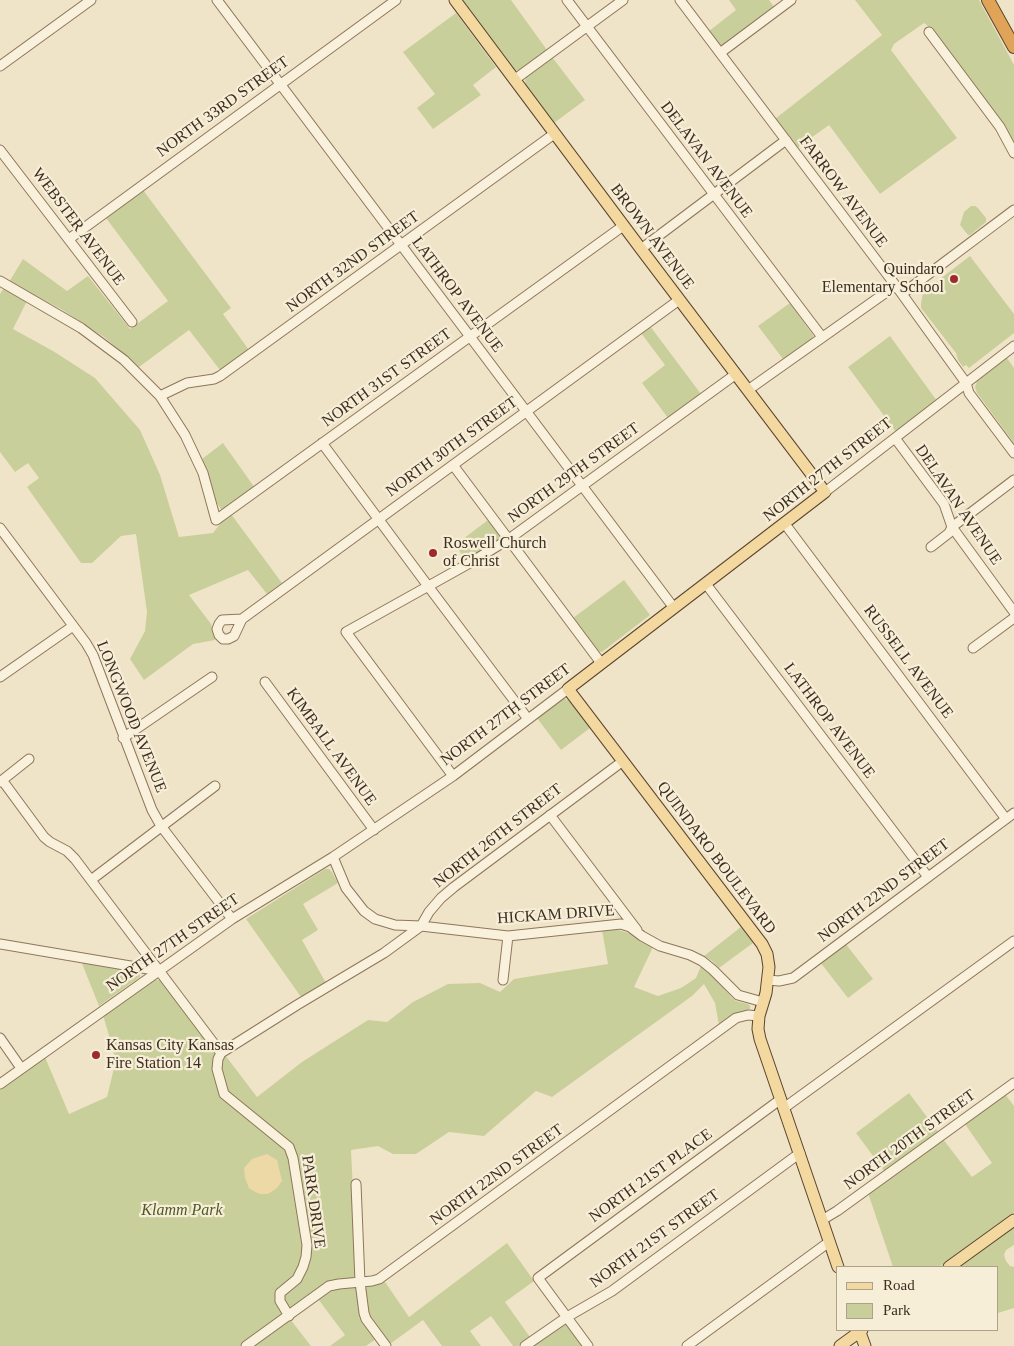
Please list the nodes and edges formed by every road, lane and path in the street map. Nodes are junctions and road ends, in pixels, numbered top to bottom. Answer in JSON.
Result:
{"nodes":[{"id":1,"x":91,"y":0,"type":"edge"},
{"id":2,"x":217,"y":0,"type":"edge"},
{"id":3,"x":396,"y":0,"type":"edge"},
{"id":4,"x":455,"y":0,"type":"edge"},
{"id":5,"x":567,"y":0,"type":"edge"},
{"id":6,"x":623,"y":0,"type":"edge"},
{"id":7,"x":680,"y":0,"type":"edge"},
{"id":8,"x":791,"y":0,"type":"edge"},
{"id":9,"x":988,"y":0,"type":"edge"},
{"id":10,"x":587,"y":26,"type":"junction"},
{"id":11,"x":929,"y":32,"type":"dead end"},
{"id":12,"x":1014,"y":47,"type":"edge"},
{"id":13,"x":720,"y":53,"type":"junction"},
{"id":14,"x":0,"y":66,"type":"edge"},
{"id":15,"x":514,"y":80,"type":"junction"},
{"id":16,"x":280,"y":84,"type":"junction"},
{"id":17,"x":554,"y":134,"type":"junction"},
{"id":18,"x":786,"y":140,"type":"junction"},
{"id":19,"x":0,"y":150,"type":"edge"},
{"id":20,"x":1014,"y":153,"type":"edge"},
{"id":21,"x":713,"y":194,"type":"junction"},
{"id":22,"x":1014,"y":210,"type":"edge"},
{"id":23,"x":623,"y":226,"type":"junction"},
{"id":24,"x":69,"y":239,"type":"junction"},
{"id":25,"x":401,"y":246,"type":"junction"},
{"id":26,"x":641,"y":249,"type":"junction"},
{"id":27,"x":0,"y":281,"type":"edge"},
{"id":28,"x":895,"y":286,"type":"junction"},
{"id":29,"x":902,"y":294,"type":"junction"},
{"id":30,"x":680,"y":300,"type":"junction"},
{"id":31,"x":132,"y":322,"type":"dead end"},
{"id":32,"x":470,"y":337,"type":"junction"},
{"id":33,"x":822,"y":337,"type":"junction"},
{"id":34,"x":1014,"y":346,"type":"edge"},
{"id":35,"x":736,"y":374,"type":"junction"},
{"id":36,"x":966,"y":383,"type":"junction"},
{"id":37,"x":748,"y":390,"type":"junction"},
{"id":38,"x":160,"y":396,"type":"junction"},
{"id":39,"x":526,"y":411,"type":"junction"},
{"id":40,"x":895,"y":438,"type":"junction"},
{"id":41,"x":322,"y":443,"type":"junction"},
{"id":42,"x":1014,"y":452,"type":"edge"},
{"id":43,"x":454,"y":465,"type":"junction"},
{"id":44,"x":1014,"y":480,"type":"edge"},
{"id":45,"x":582,"y":486,"type":"junction"},
{"id":46,"x":825,"y":492,"type":"junction"},
{"id":47,"x":379,"y":519,"type":"junction"},
{"id":48,"x":785,"y":524,"type":"junction"},
{"id":49,"x":952,"y":527,"type":"junction"},
{"id":50,"x":0,"y":528,"type":"edge"},
{"id":51,"x":508,"y":539,"type":"junction"},
{"id":52,"x":931,"y":547,"type":"dead end"},
{"id":53,"x":706,"y":584,"type":"junction"},
{"id":54,"x":428,"y":586,"type":"junction"},
{"id":55,"x":674,"y":608,"type":"junction"},
{"id":56,"x":1014,"y":612,"type":"edge"},
{"id":57,"x":1014,"y":618,"type":"edge"},
{"id":58,"x":242,"y":619,"type":"dead end"},
{"id":59,"x":73,"y":626,"type":"junction"},
{"id":60,"x":973,"y":648,"type":"dead end"},
{"id":61,"x":601,"y":664,"type":"junction"},
{"id":62,"x":0,"y":677,"type":"edge"},
{"id":63,"x":212,"y":677,"type":"dead end"},
{"id":64,"x":264,"y":682,"type":"dead end"},
{"id":65,"x":568,"y":689,"type":"junction"},
{"id":66,"x":528,"y":718,"type":"junction"},
{"id":67,"x":124,"y":738,"type":"junction"},
{"id":68,"x":29,"y":759,"type":"dead end"},
{"id":69,"x":622,"y":761,"type":"junction"},
{"id":70,"x":453,"y":776,"type":"junction"},
{"id":71,"x":1,"y":781,"type":"edge"},
{"id":72,"x":215,"y":786,"type":"dead end"},
{"id":73,"x":1014,"y":813,"type":"edge"},
{"id":74,"x":550,"y":816,"type":"junction"},
{"id":75,"x":1006,"y":819,"type":"junction"},
{"id":76,"x":161,"y":826,"type":"junction"},
{"id":77,"x":374,"y":830,"type":"junction"},
{"id":78,"x":334,"y":857,"type":"junction"},
{"id":79,"x":928,"y":877,"type":"junction"},
{"id":80,"x":91,"y":880,"type":"junction"},
{"id":81,"x":232,"y":919,"type":"junction"},
{"id":82,"x":421,"y":926,"type":"junction"},
{"id":83,"x":508,"y":936,"type":"junction"},
{"id":84,"x":642,"y":936,"type":"junction"},
{"id":85,"x":1014,"y":941,"type":"edge"},
{"id":86,"x":0,"y":944,"type":"edge"},
{"id":87,"x":160,"y":971,"type":"junction"},
{"id":88,"x":503,"y":980,"type":"dead end"},
{"id":89,"x":768,"y":980,"type":"junction"},
{"id":90,"x":763,"y":1002,"type":"junction"},
{"id":91,"x":759,"y":1016,"type":"junction"},
{"id":92,"x":0,"y":1038,"type":"edge"},
{"id":93,"x":221,"y":1053,"type":"junction"},
{"id":94,"x":22,"y":1068,"type":"junction"},
{"id":95,"x":1014,"y":1083,"type":"edge"},
{"id":96,"x":0,"y":1084,"type":"edge"},
{"id":97,"x":783,"y":1103,"type":"junction"},
{"id":98,"x":800,"y":1153,"type":"junction"},
{"id":99,"x":356,"y":1184,"type":"dead end"},
{"id":100,"x":822,"y":1220,"type":"junction"},
{"id":101,"x":1014,"y":1220,"type":"edge"},
{"id":102,"x":829,"y":1242,"type":"junction"},
{"id":103,"x":838,"y":1266,"type":"edge"},
{"id":104,"x":950,"y":1266,"type":"edge"},
{"id":105,"x":360,"y":1282,"type":"junction"},
{"id":106,"x":289,"y":1316,"type":"junction"},
{"id":107,"x":566,"y":1317,"type":"junction"},
{"id":108,"x":860,"y":1331,"type":"edge"},
{"id":109,"x":861,"y":1331,"type":"edge"},
{"id":110,"x":247,"y":1346,"type":"edge"},
{"id":111,"x":386,"y":1346,"type":"edge"},
{"id":112,"x":525,"y":1346,"type":"edge"},
{"id":113,"x":588,"y":1346,"type":"edge"},
{"id":114,"x":687,"y":1346,"type":"edge"},
{"id":115,"x":840,"y":1346,"type":"edge"},
{"id":116,"x":865,"y":1346,"type":"edge"}],
"edges":[{"from":1,"to":14,"type":"street"},
{"from":2,"to":16,"type":"street","name":"LATHROP AVENUE"},
{"from":3,"to":16,"type":"street","name":"NORTH 33RD STREET"},
{"from":4,"to":15,"type":"main road","name":"BROWN AVENUE"},
{"from":5,"to":10,"type":"street","name":"DELAVAN AVENUE"},
{"from":6,"to":10,"type":"street"},
{"from":7,"to":13,"type":"street","name":"FARROW AVENUE"},
{"from":8,"to":13,"type":"street"},
{"from":9,"to":12,"type":"highway"},
{"from":10,"to":15,"type":"street"},
{"from":10,"to":21,"type":"street","name":"DELAVAN AVENUE"},
{"from":11,"to":20,"type":"street"},
{"from":13,"to":18,"type":"street","name":"FARROW AVENUE"},
{"from":15,"to":17,"type":"main road","name":"BROWN AVENUE"},
{"from":16,"to":24,"type":"street","name":"NORTH 33RD STREET"},
{"from":16,"to":25,"type":"street","name":"LATHROP AVENUE"},
{"from":17,"to":23,"type":"main road","name":"BROWN AVENUE"},
{"from":17,"to":25,"type":"street","name":"NORTH 32ND STREET"},
{"from":18,"to":21,"type":"street"},
{"from":18,"to":28,"type":"street","name":"FARROW AVENUE"},
{"from":19,"to":24,"type":"street","name":"WEBSTER AVENUE"},
{"from":21,"to":26,"type":"street"},
{"from":21,"to":33,"type":"street","name":"DELAVAN AVENUE"},
{"from":22,"to":29,"type":"street"},
{"from":23,"to":26,"type":"main road","name":"BROWN AVENUE"},
{"from":23,"to":32,"type":"street","name":"NORTH 31ST STREET"},
{"from":24,"to":31,"type":"street","name":"WEBSTER AVENUE"},
{"from":25,"to":32,"type":"street","name":"LATHROP AVENUE"},
{"from":25,"to":38,"type":"street","name":"NORTH 32ND STREET"},
{"from":26,"to":30,"type":"main road","name":"BROWN AVENUE"},
{"from":27,"to":38,"type":"street"},
{"from":28,"to":29,"type":"street","name":"FARROW AVENUE"},
{"from":28,"to":33,"type":"street"},
{"from":29,"to":36,"type":"street","name":"FARROW AVENUE"},
{"from":30,"to":35,"type":"main road","name":"BROWN AVENUE"},
{"from":30,"to":39,"type":"street","name":"NORTH 30TH STREET"},
{"from":32,"to":39,"type":"street","name":"LATHROP AVENUE"},
{"from":32,"to":41,"type":"street","name":"NORTH 31ST STREET"},
{"from":33,"to":37,"type":"street"},
{"from":34,"to":36,"type":"street","name":"NORTH 27TH STREET"},
{"from":35,"to":37,"type":"main road","name":"BROWN AVENUE"},
{"from":35,"to":45,"type":"street","name":"NORTH 29TH STREET"},
{"from":36,"to":40,"type":"street","name":"NORTH 27TH STREET"},
{"from":36,"to":42,"type":"street","name":"FARROW AVENUE"},
{"from":37,"to":46,"type":"main road","name":"BROWN AVENUE"},
{"from":38,"to":41,"type":"street","name":"NORTH 31ST STREET"},
{"from":39,"to":43,"type":"street","name":"NORTH 30TH STREET"},
{"from":39,"to":45,"type":"street","name":"LATHROP AVENUE"},
{"from":40,"to":46,"type":"street","name":"NORTH 27TH STREET"},
{"from":40,"to":49,"type":"street","name":"DELAVAN AVENUE"},
{"from":41,"to":47,"type":"street"},
{"from":43,"to":47,"type":"street","name":"NORTH 30TH STREET"},
{"from":43,"to":51,"type":"street"},
{"from":44,"to":49,"type":"street"},
{"from":45,"to":51,"type":"street","name":"NORTH 29TH STREET"},
{"from":45,"to":55,"type":"street","name":"LATHROP AVENUE"},
{"from":46,"to":48,"type":"main road","name":"NORTH 27TH STREET"},
{"from":47,"to":54,"type":"street"},
{"from":47,"to":58,"type":"street","name":"NORTH 30TH STREET"},
{"from":48,"to":53,"type":"main road","name":"NORTH 27TH STREET"},
{"from":48,"to":75,"type":"street","name":"RUSSELL AVENUE"},
{"from":49,"to":52,"type":"street"},
{"from":49,"to":56,"type":"street","name":"DELAVAN AVENUE"},
{"from":50,"to":59,"type":"street","name":"LONGWOOD AVENUE"},
{"from":51,"to":54,"type":"street","name":"NORTH 29TH STREET"},
{"from":51,"to":61,"type":"street"},
{"from":53,"to":55,"type":"main road","name":"NORTH 27TH STREET"},
{"from":53,"to":79,"type":"street","name":"LATHROP AVENUE"},
{"from":54,"to":66,"type":"street"},
{"from":54,"to":70,"type":"street","name":"NORTH 29TH STREET"},
{"from":55,"to":61,"type":"main road","name":"NORTH 27TH STREET"},
{"from":57,"to":60,"type":"street"},
{"from":59,"to":62,"type":"street"},
{"from":59,"to":67,"type":"street","name":"LONGWOOD AVENUE"},
{"from":61,"to":65,"type":"main road","name":"NORTH 27TH STREET"},
{"from":63,"to":67,"type":"street"},
{"from":64,"to":77,"type":"street","name":"KIMBALL AVENUE"},
{"from":65,"to":66,"type":"street","name":"NORTH 27TH STREET"},
{"from":65,"to":69,"type":"main road","name":"QUINDARO BOULEVARD"},
{"from":66,"to":70,"type":"street","name":"NORTH 27TH STREET"},
{"from":67,"to":76,"type":"street","name":"LONGWOOD AVENUE"},
{"from":68,"to":71,"type":"street"},
{"from":69,"to":74,"type":"street","name":"NORTH 26TH STREET"},
{"from":69,"to":89,"type":"main road","name":"QUINDARO BOULEVARD"},
{"from":70,"to":77,"type":"street","name":"NORTH 27TH STREET"},
{"from":71,"to":80,"type":"street"},
{"from":72,"to":76,"type":"street"},
{"from":73,"to":75,"type":"street","name":"NORTH 22ND STREET"},
{"from":74,"to":82,"type":"street","name":"NORTH 26TH STREET"},
{"from":74,"to":84,"type":"street"},
{"from":75,"to":79,"type":"street","name":"NORTH 22ND STREET"},
{"from":76,"to":80,"type":"street"},
{"from":76,"to":81,"type":"street","name":"LONGWOOD AVENUE"},
{"from":77,"to":78,"type":"street","name":"NORTH 27TH STREET"},
{"from":78,"to":81,"type":"street","name":"NORTH 27TH STREET"},
{"from":78,"to":82,"type":"street","name":"HICKAM DRIVE"},
{"from":79,"to":89,"type":"street","name":"NORTH 22ND STREET"},
{"from":80,"to":87,"type":"street"},
{"from":81,"to":87,"type":"street","name":"NORTH 27TH STREET"},
{"from":82,"to":83,"type":"street","name":"HICKAM DRIVE"},
{"from":82,"to":93,"type":"street","name":"NORTH 26TH STREET"},
{"from":83,"to":84,"type":"street","name":"HICKAM DRIVE"},
{"from":83,"to":88,"type":"street"},
{"from":84,"to":90,"type":"street","name":"HICKAM DRIVE"},
{"from":85,"to":97,"type":"street"},
{"from":86,"to":87,"type":"street"},
{"from":87,"to":93,"type":"street"},
{"from":87,"to":94,"type":"street","name":"NORTH 27TH STREET"},
{"from":89,"to":90,"type":"main road","name":"QUINDARO BOULEVARD"},
{"from":90,"to":91,"type":"main road","name":"QUINDARO BOULEVARD"},
{"from":91,"to":97,"type":"main road","name":"QUINDARO BOULEVARD"},
{"from":91,"to":105,"type":"street","name":"NORTH 22ND STREET"},
{"from":92,"to":94,"type":"street"},
{"from":93,"to":106,"type":"street","name":"PARK DRIVE"},
{"from":94,"to":96,"type":"street","name":"NORTH 27TH STREET"},
{"from":95,"to":100,"type":"street","name":"NORTH 20TH STREET"},
{"from":97,"to":98,"type":"main road","name":"QUINDARO BOULEVARD"},
{"from":97,"to":107,"type":"street","name":"NORTH 21ST PLACE"},
{"from":98,"to":100,"type":"main road","name":"QUINDARO BOULEVARD"},
{"from":98,"to":107,"type":"street","name":"NORTH 21ST STREET"},
{"from":99,"to":105,"type":"street"},
{"from":100,"to":102,"type":"main road","name":"QUINDARO BOULEVARD"},
{"from":101,"to":104,"type":"main road"},
{"from":102,"to":103,"type":"main road","name":"QUINDARO BOULEVARD"},
{"from":102,"to":114,"type":"street"},
{"from":105,"to":106,"type":"street","name":"NORTH 22ND STREET"},
{"from":105,"to":111,"type":"street"},
{"from":106,"to":110,"type":"street","name":"NORTH 22ND STREET"},
{"from":107,"to":112,"type":"street","name":"NORTH 21ST STREET"},
{"from":107,"to":113,"type":"street"},
{"from":108,"to":115,"type":"main road"},
{"from":109,"to":116,"type":"main road"}]}
